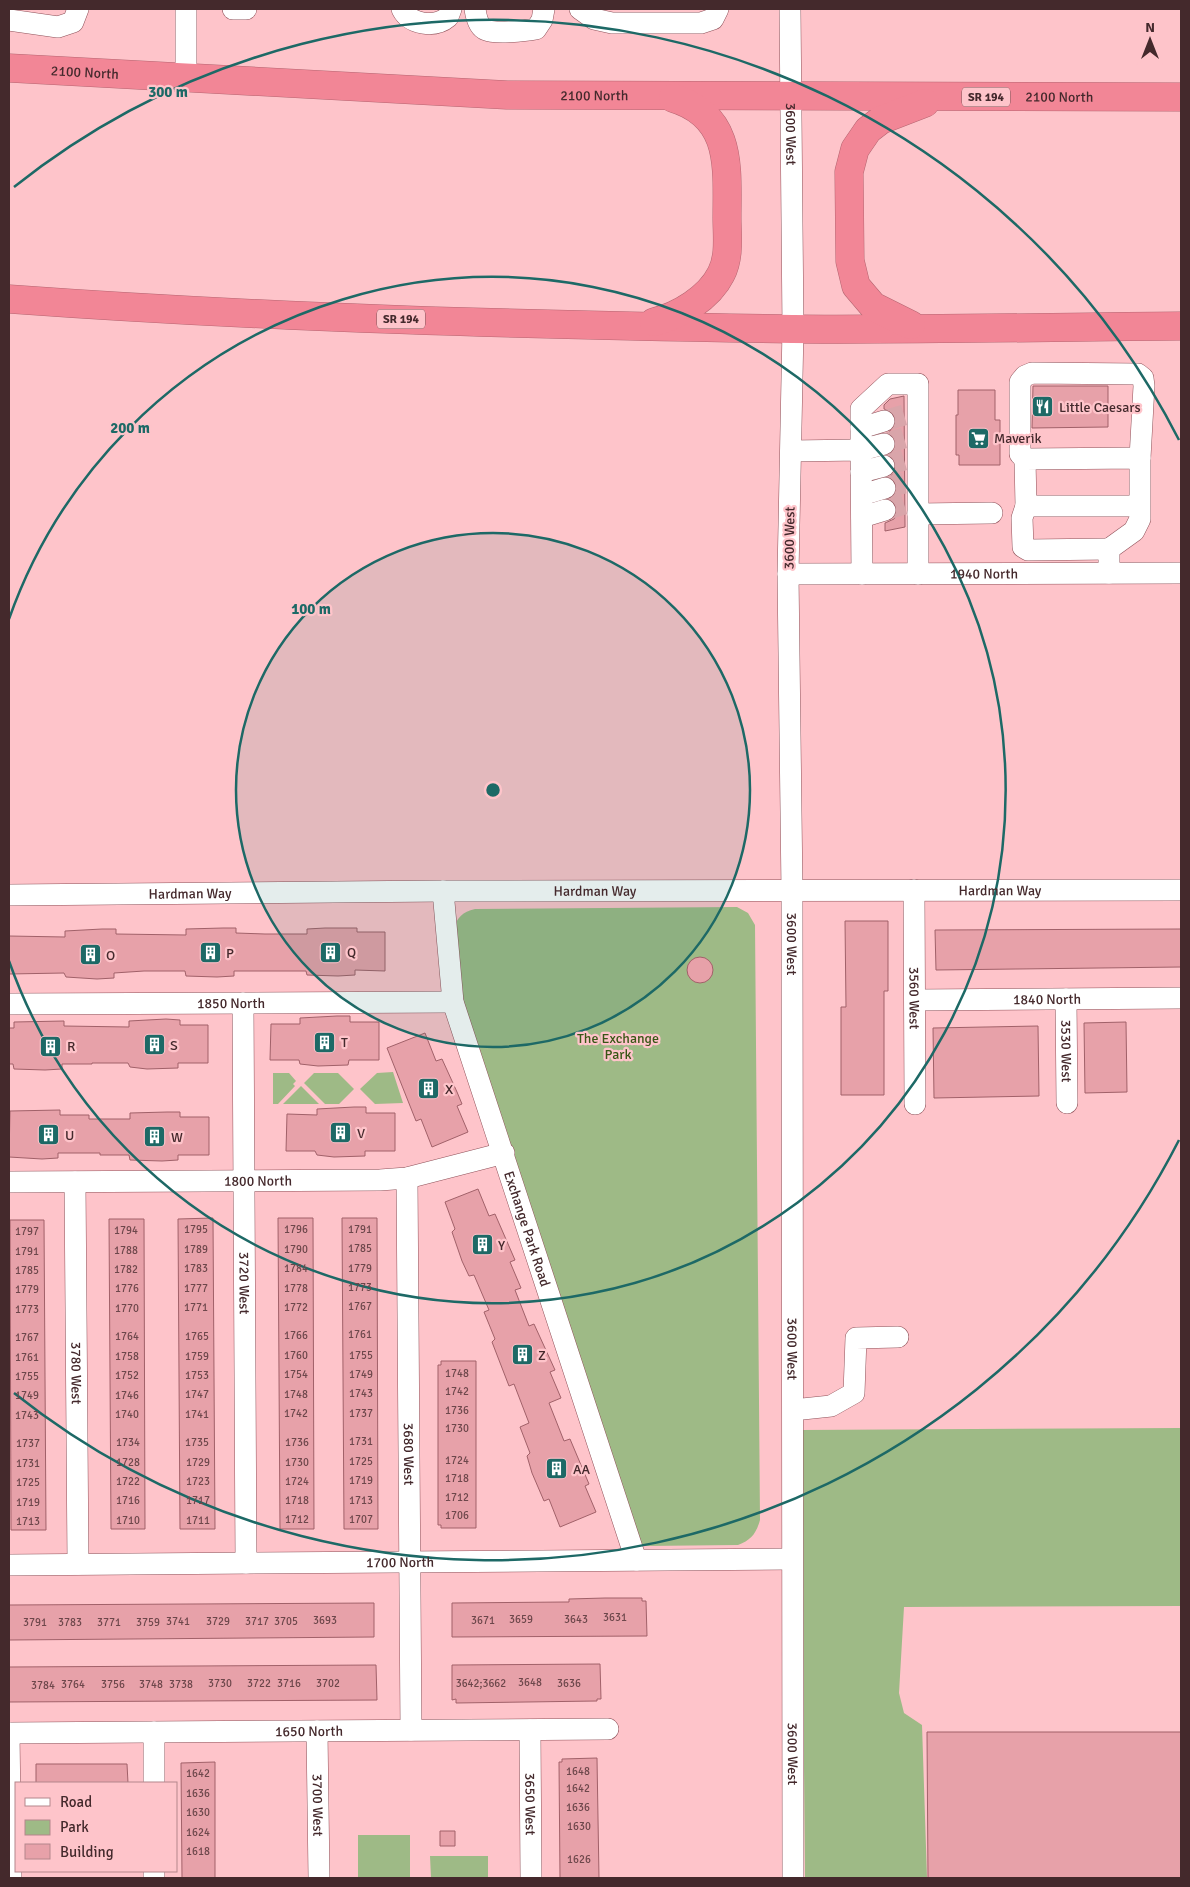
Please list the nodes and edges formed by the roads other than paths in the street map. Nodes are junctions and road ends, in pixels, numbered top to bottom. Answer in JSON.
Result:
{"nodes":[{"id":1,"x":78,"y":9,"type":"edge"},
{"id":2,"x":186,"y":9,"type":"edge"},
{"id":3,"x":233,"y":9,"type":"edge"},
{"id":4,"x":246,"y":9,"type":"edge"},
{"id":5,"x":402,"y":9,"type":"edge"},
{"id":6,"x":422,"y":9,"type":"edge"},
{"id":7,"x":451,"y":9,"type":"edge"},
{"id":8,"x":475,"y":9,"type":"edge"},
{"id":9,"x":487,"y":9,"type":"edge"},
{"id":10,"x":544,"y":9,"type":"edge"},
{"id":11,"x":580,"y":9,"type":"edge"},
{"id":12,"x":600,"y":9,"type":"edge"},
{"id":13,"x":708,"y":9,"type":"edge"},
{"id":14,"x":718,"y":9,"type":"edge"},
{"id":15,"x":790,"y":9,"type":"edge"},
{"id":16,"x":9,"y":20,"type":"edge"},
{"id":17,"x":499,"y":31,"type":"junction"},
{"id":18,"x":9,"y":68,"type":"edge"},
{"id":19,"x":186,"y":78,"type":"junction"},
{"id":20,"x":668,"y":96,"type":"junction"},
{"id":21,"x":791,"y":96,"type":"junction"},
{"id":22,"x":948,"y":97,"type":"junction"},
{"id":23,"x":1181,"y":97,"type":"edge"},
{"id":24,"x":9,"y":299,"type":"edge"},
{"id":25,"x":643,"y":325,"type":"junction"},
{"id":26,"x":1181,"y":326,"type":"edge"},
{"id":27,"x":793,"y":328,"type":"junction"},
{"id":28,"x":921,"y":328,"type":"junction"},
{"id":29,"x":902,"y":416,"type":"junction"},
{"id":30,"x":862,"y":428,"type":"junction"},
{"id":31,"x":902,"y":438,"type":"junction"},
{"id":32,"x":861,"y":450,"type":"junction"},
{"id":33,"x":790,"y":451,"type":"junction"},
{"id":34,"x":1140,"y":458,"type":"junction"},
{"id":35,"x":1026,"y":459,"type":"junction"},
{"id":36,"x":902,"y":460,"type":"junction"},
{"id":37,"x":862,"y":472,"type":"junction"},
{"id":38,"x":902,"y":483,"type":"junction"},
{"id":39,"x":862,"y":495,"type":"junction"},
{"id":40,"x":1026,"y":506,"type":"junction"},
{"id":41,"x":1140,"y":506,"type":"junction"},
{"id":42,"x":906,"y":507,"type":"junction"},
{"id":43,"x":992,"y":513,"type":"dead end"},
{"id":44,"x":862,"y":517,"type":"junction"},
{"id":45,"x":1109,"y":549,"type":"junction"},
{"id":46,"x":1109,"y":573,"type":"junction"},
{"id":47,"x":1181,"y":573,"type":"edge"},
{"id":48,"x":788,"y":574,"type":"junction"},
{"id":49,"x":862,"y":574,"type":"junction"},
{"id":50,"x":918,"y":574,"type":"junction"},
{"id":51,"x":792,"y":890,"type":"junction"},
{"id":52,"x":914,"y":890,"type":"junction"},
{"id":53,"x":1181,"y":890,"type":"edge"},
{"id":54,"x":443,"y":891,"type":"junction"},
{"id":55,"x":9,"y":895,"type":"edge"},
{"id":56,"x":1181,"y":998,"type":"edge"},
{"id":57,"x":1066,"y":999,"type":"junction"},
{"id":58,"x":915,"y":1000,"type":"junction"},
{"id":59,"x":453,"y":1002,"type":"junction"},
{"id":60,"x":243,"y":1003,"type":"junction"},
{"id":61,"x":9,"y":1004,"type":"edge"},
{"id":62,"x":1067,"y":1103,"type":"dead end"},
{"id":63,"x":915,"y":1104,"type":"dead end"},
{"id":64,"x":504,"y":1153,"type":"junction"},
{"id":65,"x":407,"y":1178,"type":"junction"},
{"id":66,"x":244,"y":1181,"type":"junction"},
{"id":67,"x":9,"y":1182,"type":"edge"},
{"id":68,"x":75,"y":1182,"type":"junction"},
{"id":69,"x":898,"y":1337,"type":"dead end"},
{"id":70,"x":793,"y":1410,"type":"junction"},
{"id":71,"x":792,"y":1559,"type":"junction"},
{"id":72,"x":636,"y":1560,"type":"junction"},
{"id":73,"x":410,"y":1562,"type":"junction"},
{"id":74,"x":246,"y":1563,"type":"junction"},
{"id":75,"x":78,"y":1564,"type":"junction"},
{"id":76,"x":9,"y":1565,"type":"edge"},
{"id":77,"x":608,"y":1729,"type":"dead end"},
{"id":78,"x":412,"y":1730,"type":"junction"},
{"id":79,"x":530,"y":1730,"type":"junction"},
{"id":80,"x":317,"y":1731,"type":"junction"},
{"id":81,"x":154,"y":1732,"type":"junction"},
{"id":82,"x":9,"y":1733,"type":"edge"},
{"id":83,"x":154,"y":1782,"type":"edge"},
{"id":84,"x":11,"y":1878,"type":"edge"},
{"id":85,"x":318,"y":1878,"type":"edge"},
{"id":86,"x":531,"y":1878,"type":"edge"},
{"id":87,"x":793,"y":1878,"type":"edge"}],
"edges":[{"from":1,"to":16,"type":"street"},
{"from":2,"to":19,"type":"street"},
{"from":3,"to":4,"type":"street"},
{"from":5,"to":7,"type":"street"},
{"from":6,"to":7,"type":"street"},
{"from":8,"to":17,"type":"street"},
{"from":9,"to":17,"type":"street"},
{"from":10,"to":17,"type":"street"},
{"from":11,"to":14,"type":"street"},
{"from":12,"to":13,"type":"street"},
{"from":15,"to":21,"type":"street","name":"3600 West"},
{"from":18,"to":19,"type":"highway","name":"2100 North","number":"SR 194"},
{"from":19,"to":20,"type":"highway","name":"2100 North","number":"SR 194"},
{"from":20,"to":21,"type":"highway","name":"2100 North","number":"SR 194"},
{"from":20,"to":25,"type":"highway"},
{"from":21,"to":22,"type":"highway","name":"2100 North","number":"SR 194"},
{"from":21,"to":27,"type":"street","name":"3600 West"},
{"from":22,"to":23,"type":"highway","name":"2100 North","number":"SR 194"},
{"from":22,"to":28,"type":"highway"},
{"from":24,"to":25,"type":"highway","number":"SR 194"},
{"from":25,"to":27,"type":"highway","number":"SR 194"},
{"from":26,"to":28,"type":"highway","number":"SR 194"},
{"from":27,"to":28,"type":"highway","number":"SR 194"},
{"from":27,"to":33,"type":"street","name":"3600 West"},
{"from":29,"to":30,"type":"street"},
{"from":29,"to":30,"type":"street"},
{"from":29,"to":31,"type":"street"},
{"from":30,"to":32,"type":"street"},
{"from":31,"to":32,"type":"street"},
{"from":31,"to":36,"type":"street"},
{"from":32,"to":33,"type":"street"},
{"from":32,"to":37,"type":"street"},
{"from":33,"to":48,"type":"street","name":"3600 West"},
{"from":34,"to":35,"type":"street"},
{"from":34,"to":35,"type":"street"},
{"from":34,"to":41,"type":"street"},
{"from":35,"to":40,"type":"street"},
{"from":36,"to":37,"type":"street"},
{"from":36,"to":38,"type":"street"},
{"from":37,"to":39,"type":"street"},
{"from":38,"to":39,"type":"street"},
{"from":38,"to":42,"type":"street"},
{"from":39,"to":44,"type":"street"},
{"from":40,"to":41,"type":"street"},
{"from":40,"to":45,"type":"street"},
{"from":41,"to":45,"type":"street"},
{"from":42,"to":43,"type":"street"},
{"from":42,"to":44,"type":"street"},
{"from":42,"to":50,"type":"street"},
{"from":44,"to":49,"type":"street"},
{"from":45,"to":46,"type":"street"},
{"from":46,"to":47,"type":"street","name":"1940 North"},
{"from":46,"to":50,"type":"street","name":"1940 North"},
{"from":48,"to":49,"type":"street","name":"1940 North"},
{"from":48,"to":51,"type":"street","name":"3600 West"},
{"from":49,"to":50,"type":"street","name":"1940 North"},
{"from":51,"to":52,"type":"street","name":"Hardman Way"},
{"from":51,"to":54,"type":"street","name":"Hardman Way"},
{"from":51,"to":70,"type":"street","name":"3600 West"},
{"from":52,"to":53,"type":"street","name":"Hardman Way"},
{"from":52,"to":58,"type":"street","name":"3560 West"},
{"from":54,"to":55,"type":"street","name":"Hardman Way"},
{"from":54,"to":59,"type":"street","name":"Exchange Park Road"},
{"from":56,"to":57,"type":"street","name":"1840 North"},
{"from":57,"to":58,"type":"street","name":"1840 North"},
{"from":57,"to":62,"type":"street","name":"3530 West"},
{"from":58,"to":63,"type":"street","name":"3560 West"},
{"from":59,"to":60,"type":"street","name":"1850 North"},
{"from":59,"to":64,"type":"street","name":"Exchange Park Road"},
{"from":60,"to":61,"type":"street","name":"1850 North"},
{"from":60,"to":66,"type":"street","name":"3720 West"},
{"from":64,"to":65,"type":"street","name":"1800 North"},
{"from":64,"to":72,"type":"street","name":"Exchange Park Road"},
{"from":65,"to":66,"type":"street","name":"1800 North"},
{"from":65,"to":73,"type":"street","name":"3680 West"},
{"from":66,"to":68,"type":"street","name":"1800 North"},
{"from":66,"to":74,"type":"street","name":"3720 West"},
{"from":67,"to":68,"type":"street","name":"1800 North"},
{"from":68,"to":75,"type":"street","name":"3780 West"},
{"from":69,"to":70,"type":"street"},
{"from":70,"to":71,"type":"street","name":"3600 West"},
{"from":71,"to":72,"type":"street","name":"1700 North"},
{"from":71,"to":87,"type":"street","name":"3600 West"},
{"from":72,"to":73,"type":"street","name":"1700 North"},
{"from":73,"to":74,"type":"street","name":"1700 North"},
{"from":73,"to":78,"type":"street","name":"3680 West"},
{"from":74,"to":75,"type":"street","name":"1700 North"},
{"from":75,"to":76,"type":"street","name":"1700 North"},
{"from":77,"to":79,"type":"street","name":"1650 North"},
{"from":78,"to":79,"type":"street","name":"1650 North"},
{"from":78,"to":80,"type":"street","name":"1650 North"},
{"from":79,"to":86,"type":"street","name":"3650 West"},
{"from":80,"to":81,"type":"street","name":"1650 North"},
{"from":80,"to":85,"type":"street","name":"3700 West"},
{"from":81,"to":82,"type":"street","name":"1650 North"},
{"from":81,"to":83,"type":"street"},
{"from":82,"to":84,"type":"street"}]}
